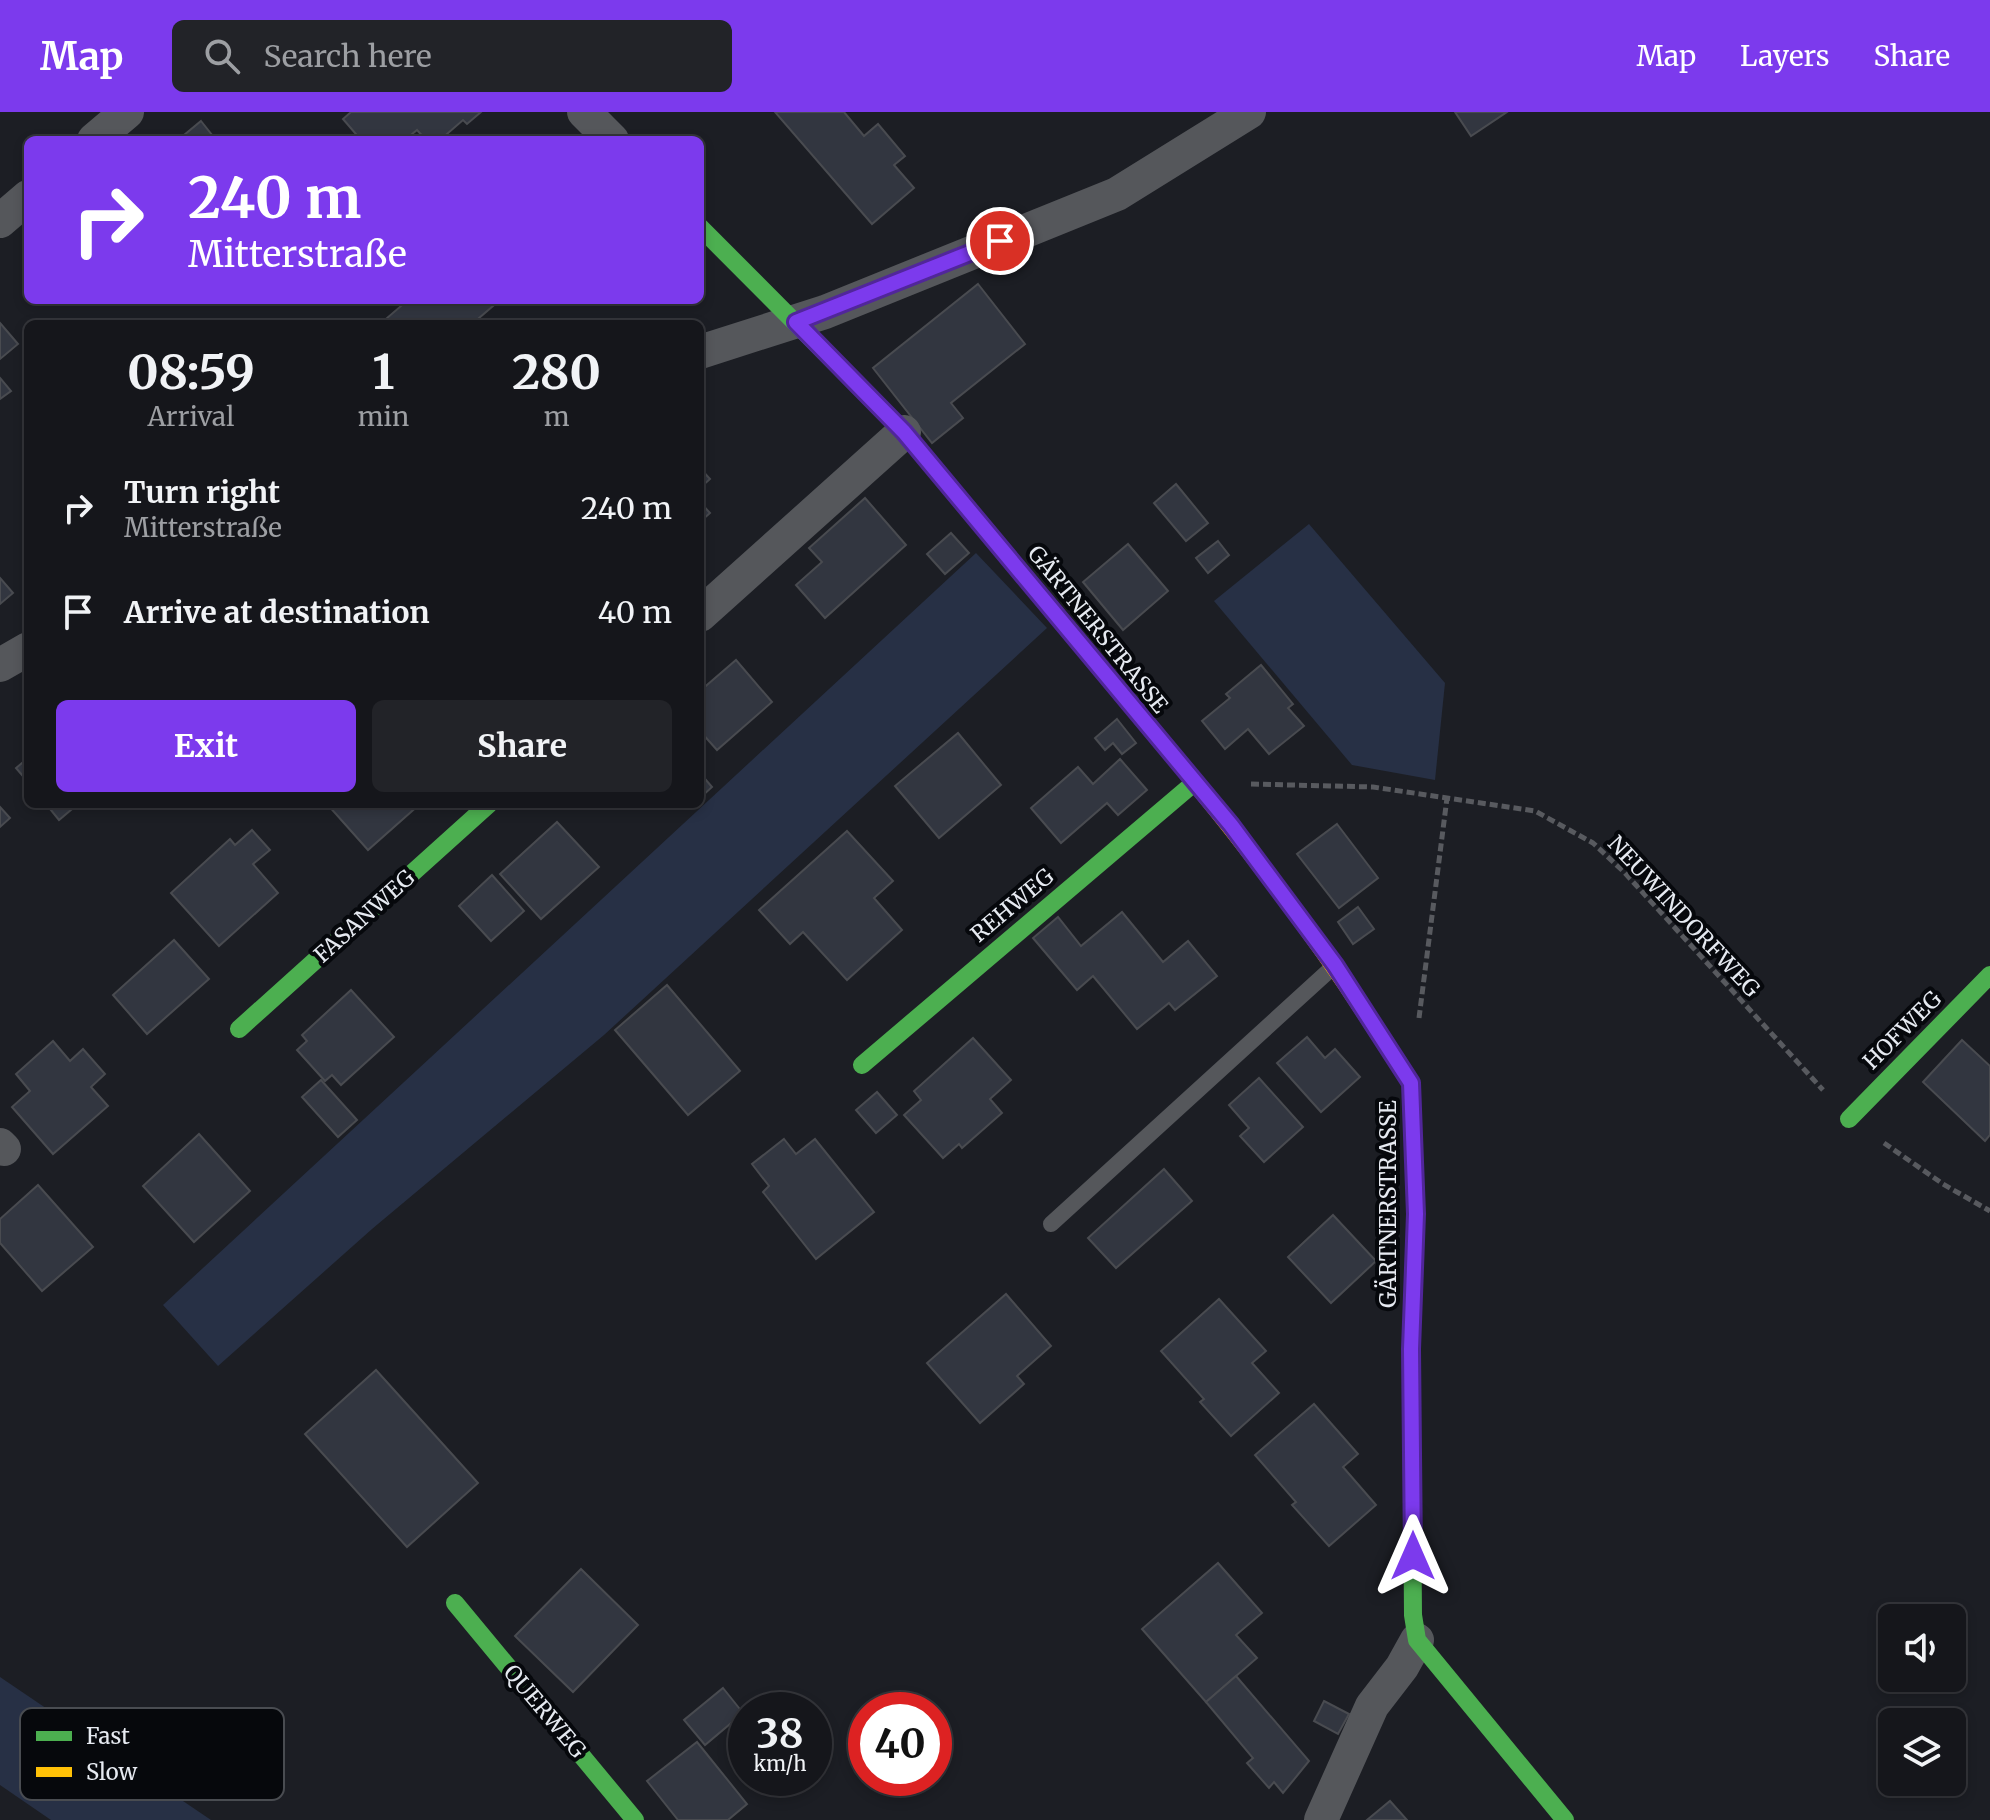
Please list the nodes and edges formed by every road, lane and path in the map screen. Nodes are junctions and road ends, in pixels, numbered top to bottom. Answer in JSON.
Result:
{"nodes":[{"id":1,"x":127,"y":112,"type":"edge"},
{"id":2,"x":584,"y":112,"type":"edge"},
{"id":3,"x":1249,"y":112,"type":"edge"},
{"id":4,"x":99,"y":136,"type":"edge"},
{"id":5,"x":608,"y":136,"type":"edge"},
{"id":6,"x":24,"y":200,"type":"edge"},
{"id":7,"x":0,"y":221,"type":"edge"},
{"id":8,"x":704,"y":231,"type":"edge"},
{"id":9,"x":796,"y":322,"type":"junction"},
{"id":10,"x":704,"y":351,"type":"edge"},
{"id":11,"x":904,"y":432,"type":"junction"},
{"id":12,"x":704,"y":611,"type":"edge"},
{"id":13,"x":24,"y":651,"type":"edge"},
{"id":14,"x":0,"y":665,"type":"edge"},
{"id":15,"x":1194,"y":783,"type":"junction"},
{"id":16,"x":1447,"y":798,"type":"junction"},
{"id":17,"x":485,"y":808,"type":"edge"},
{"id":18,"x":1335,"y":965,"type":"junction"},
{"id":19,"x":1990,"y":975,"type":"edge"},
{"id":20,"x":1419,"y":1020,"type":"dead end"},
{"id":21,"x":239,"y":1029,"type":"dead end"},
{"id":22,"x":862,"y":1065,"type":"dead end"},
{"id":23,"x":1849,"y":1119,"type":"junction"},
{"id":24,"x":1990,"y":1211,"type":"edge"},
{"id":25,"x":1051,"y":1224,"type":"dead end"},
{"id":26,"x":455,"y":1603,"type":"dead end"},
{"id":27,"x":1417,"y":1640,"type":"junction"},
{"id":28,"x":635,"y":1820,"type":"edge"},
{"id":29,"x":1321,"y":1820,"type":"edge"},
{"id":30,"x":1565,"y":1820,"type":"edge"}],
"edges":[{"from":1,"to":4,"type":"street"},
{"from":2,"to":5,"type":"street"},
{"from":3,"to":9,"type":"street"},
{"from":6,"to":7,"type":"street"},
{"from":8,"to":9,"type":"street","name":"GÄRTNERSTRASSE"},
{"from":9,"to":10,"type":"street"},
{"from":9,"to":11,"type":"street","name":"GÄRTNERSTRASSE"},
{"from":11,"to":12,"type":"street"},
{"from":11,"to":15,"type":"street","name":"GÄRTNERSTRASSE"},
{"from":13,"to":14,"type":"street"},
{"from":15,"to":16,"type":"path","name":"NEUWINDORFWEG"},
{"from":15,"to":18,"type":"street","name":"GÄRTNERSTRASSE"},
{"from":15,"to":22,"type":"street","name":"REHWEG"},
{"from":16,"to":20,"type":"path"},
{"from":16,"to":23,"type":"path","name":"NEUWINDORFWEG"},
{"from":17,"to":21,"type":"street","name":"FASANWEG"},
{"from":18,"to":25,"type":"lane"},
{"from":18,"to":27,"type":"street","name":"GÄRTNERSTRASSE"},
{"from":19,"to":23,"type":"street","name":"HOFWEG"},
{"from":23,"to":24,"type":"path","name":"NEUWINDORFWEG"},
{"from":26,"to":28,"type":"street","name":"QUERWEG"},
{"from":27,"to":29,"type":"street"},
{"from":27,"to":30,"type":"street"}]}
